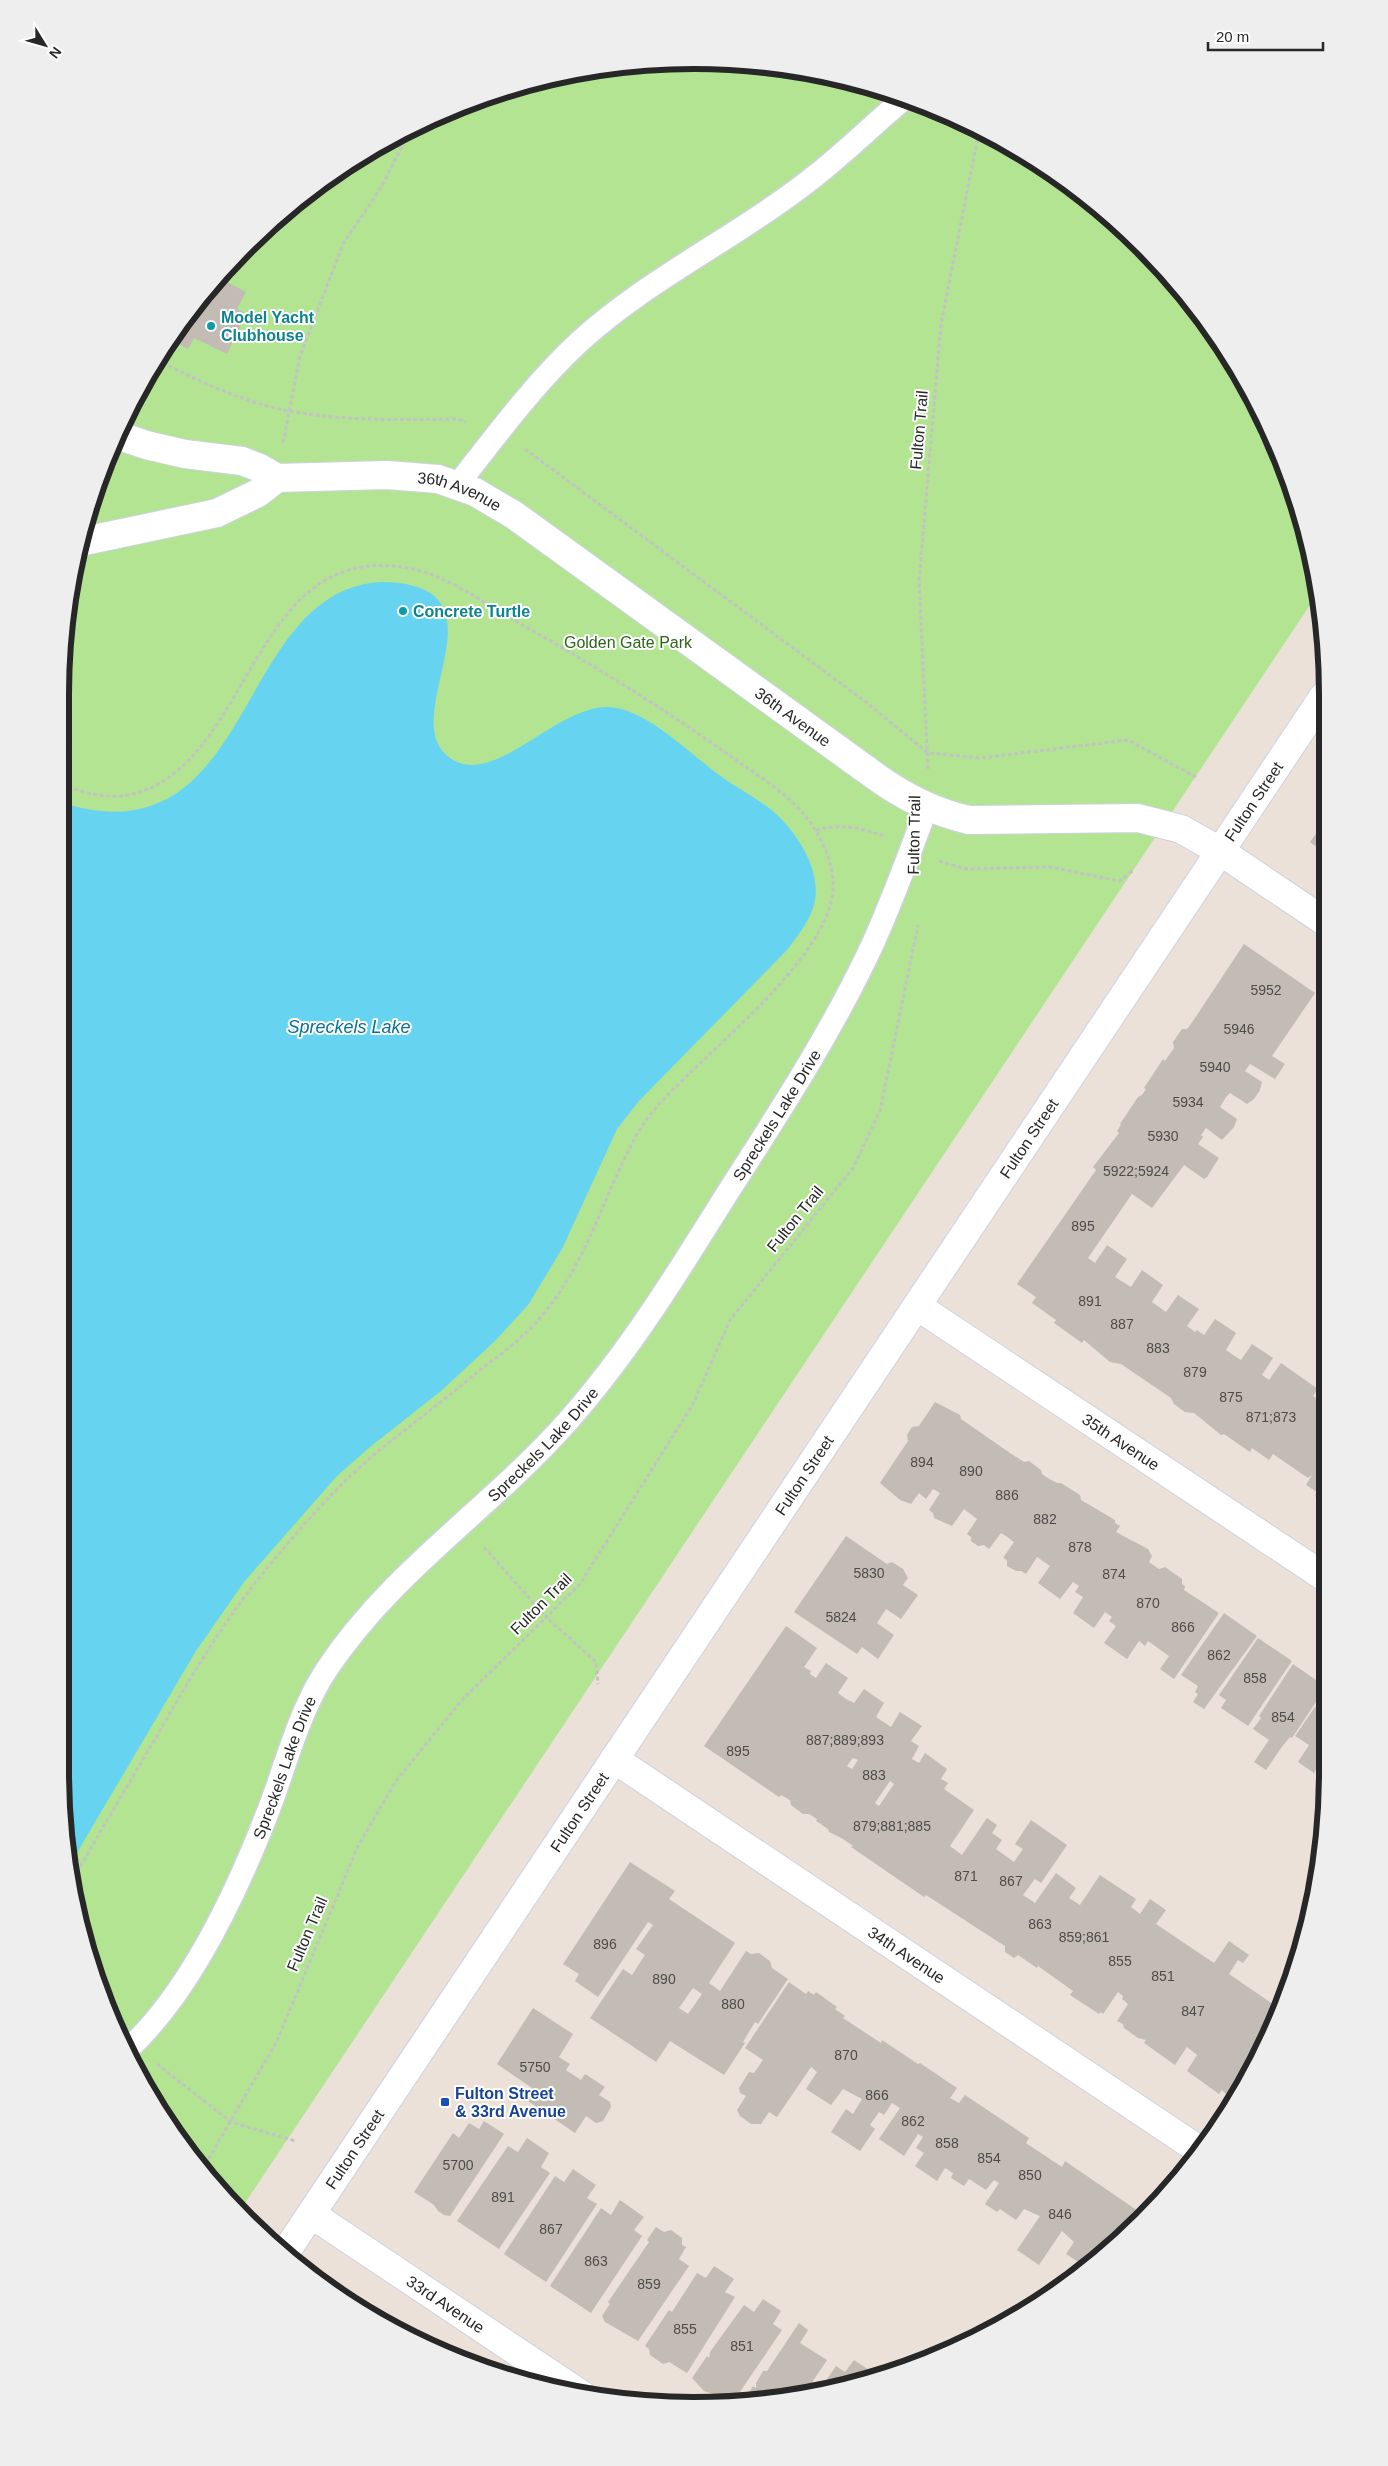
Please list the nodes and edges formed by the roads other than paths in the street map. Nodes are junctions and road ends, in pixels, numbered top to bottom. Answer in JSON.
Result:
{"nodes":[{"id":1,"x":899,"y":103,"type":"edge"},
{"id":2,"x":124,"y":437,"type":"edge"},
{"id":3,"x":277,"y":478,"type":"junction"},
{"id":4,"x":458,"y":484,"type":"junction"},
{"id":5,"x":88,"y":540,"type":"edge"},
{"id":6,"x":1319,"y":703,"type":"edge"},
{"id":7,"x":927,"y":808,"type":"junction"},
{"id":8,"x":1220,"y":851,"type":"junction"},
{"id":9,"x":1319,"y":918,"type":"edge"},
{"id":10,"x":917,"y":1306,"type":"junction"},
{"id":11,"x":1319,"y":1573,"type":"edge"},
{"id":12,"x":614,"y":1759,"type":"junction"},
{"id":13,"x":131,"y":2045,"type":"edge"},
{"id":14,"x":1194,"y":2147,"type":"edge"},
{"id":15,"x":311,"y":2214,"type":"junction"},
{"id":16,"x":289,"y":2248,"type":"edge"},
{"id":17,"x":565,"y":2383,"type":"edge"}],
"edges":[{"from":1,"to":4,"type":"lane"},
{"from":2,"to":3,"type":"street","name":"36th Avenue"},
{"from":3,"to":4,"type":"street","name":"36th Avenue"},
{"from":3,"to":5,"type":"street"},
{"from":4,"to":7,"type":"street","name":"36th Avenue"},
{"from":6,"to":8,"type":"street","name":"Fulton Street"},
{"from":7,"to":8,"type":"street","name":"36th Avenue"},
{"from":7,"to":13,"type":"lane","name":"Spreckels Lake Drive"},
{"from":8,"to":9,"type":"street","name":"36th Avenue"},
{"from":8,"to":10,"type":"street","name":"Fulton Street"},
{"from":10,"to":11,"type":"street","name":"35th Avenue"},
{"from":10,"to":12,"type":"street","name":"Fulton Street"},
{"from":12,"to":14,"type":"street","name":"34th Avenue"},
{"from":12,"to":15,"type":"street","name":"Fulton Street"},
{"from":15,"to":16,"type":"street","name":"Fulton Street"},
{"from":15,"to":17,"type":"street","name":"33rd Avenue"}]}
